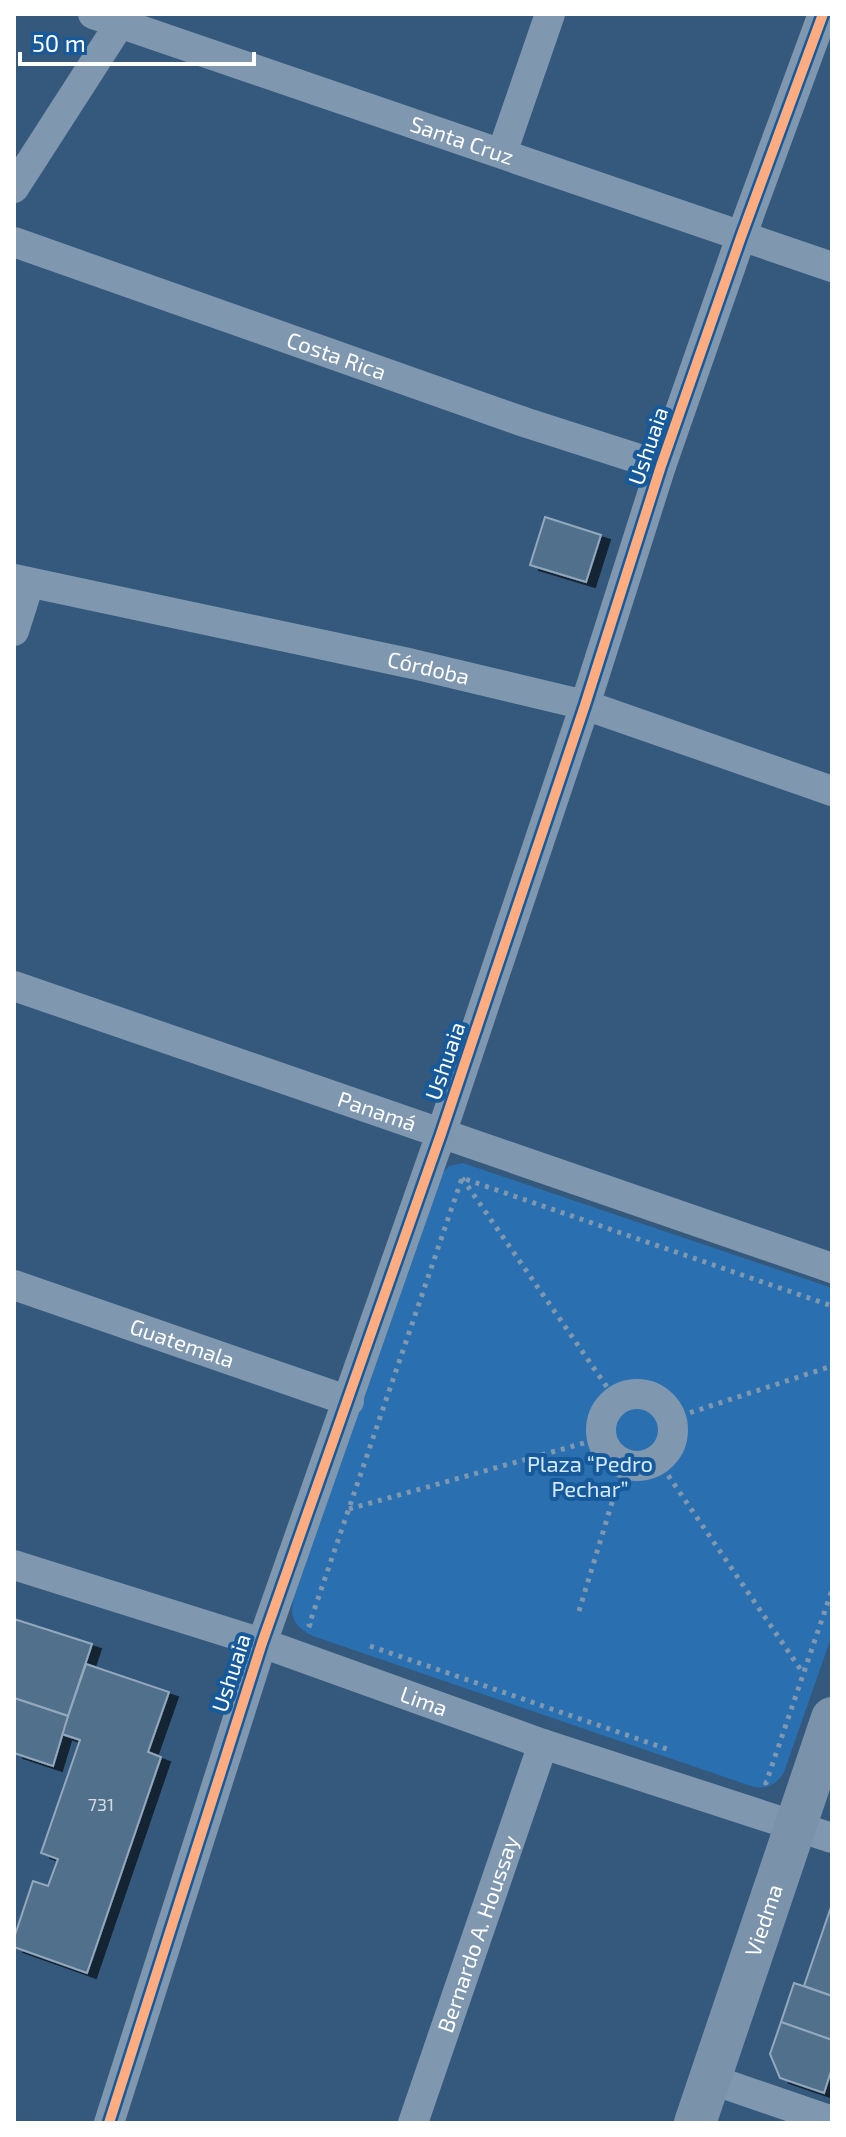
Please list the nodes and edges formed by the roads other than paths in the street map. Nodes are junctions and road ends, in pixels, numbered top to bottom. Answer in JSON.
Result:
{"nodes":[{"id":1,"x":550,"y":14,"type":"edge"},
{"id":2,"x":823,"y":14,"type":"edge"},
{"id":3,"x":113,"y":17,"type":"edge"},
{"id":4,"x":502,"y":153,"type":"junction"},
{"id":5,"x":14,"y":188,"type":"edge"},
{"id":6,"x":741,"y":237,"type":"junction"},
{"id":7,"x":14,"y":242,"type":"edge"},
{"id":8,"x":832,"y":267,"type":"edge"},
{"id":9,"x":661,"y":466,"type":"junction"},
{"id":10,"x":22,"y":581,"type":"edge"},
{"id":11,"x":14,"y":631,"type":"edge"},
{"id":12,"x":585,"y":705,"type":"junction"},
{"id":13,"x":832,"y":791,"type":"edge"},
{"id":14,"x":14,"y":986,"type":"edge"},
{"id":15,"x":441,"y":1134,"type":"junction"},
{"id":16,"x":832,"y":1268,"type":"edge"},
{"id":17,"x":14,"y":1285,"type":"edge"},
{"id":18,"x":349,"y":1401,"type":"junction"},
{"id":19,"x":624,"y":1463,"type":"joint"},
{"id":20,"x":14,"y":1565,"type":"edge"},
{"id":21,"x":262,"y":1643,"type":"junction"},
{"id":22,"x":832,"y":1718,"type":"edge"},
{"id":23,"x":543,"y":1744,"type":"junction"},
{"id":24,"x":814,"y":1832,"type":"edge"},
{"id":25,"x":710,"y":2079,"type":"junction"},
{"id":26,"x":832,"y":2121,"type":"edge"},
{"id":27,"x":109,"y":2123,"type":"edge"},
{"id":28,"x":413,"y":2123,"type":"edge"},
{"id":29,"x":695,"y":2123,"type":"edge"}],
"edges":[{"from":1,"to":4,"type":"street"},
{"from":2,"to":6,"type":"street","name":"Ushuaia"},
{"from":3,"to":4,"type":"street","name":"Santa Cruz"},
{"from":3,"to":5,"type":"street"},
{"from":4,"to":6,"type":"street","name":"Santa Cruz"},
{"from":6,"to":8,"type":"street","name":"Santa Cruz"},
{"from":6,"to":9,"type":"street","name":"Ushuaia"},
{"from":7,"to":9,"type":"street","name":"Costa Rica"},
{"from":9,"to":12,"type":"street","name":"Ushuaia"},
{"from":10,"to":11,"type":"street"},
{"from":10,"to":12,"type":"street","name":"Córdoba"},
{"from":12,"to":13,"type":"street","name":"Córdoba"},
{"from":12,"to":15,"type":"street","name":"Ushuaia"},
{"from":14,"to":15,"type":"street","name":"Panamá"},
{"from":15,"to":16,"type":"street","name":"Panamá"},
{"from":15,"to":18,"type":"street","name":"Ushuaia"},
{"from":17,"to":18,"type":"street","name":"Guatemala"},
{"from":18,"to":21,"type":"street","name":"Ushuaia"},
{"from":19,"to":19,"type":"street"},
{"from":20,"to":21,"type":"street","name":"Lima"},
{"from":21,"to":23,"type":"street","name":"Lima"},
{"from":21,"to":27,"type":"street","name":"Ushuaia"},
{"from":22,"to":24,"type":"street","name":"Viedma"},
{"from":23,"to":24,"type":"street","name":"Lima"},
{"from":23,"to":28,"type":"street","name":"Bernardo A. Houssay"},
{"from":24,"to":25,"type":"street","name":"Viedma"},
{"from":25,"to":26,"type":"street"},
{"from":25,"to":29,"type":"street","name":"Viedma"}]}
